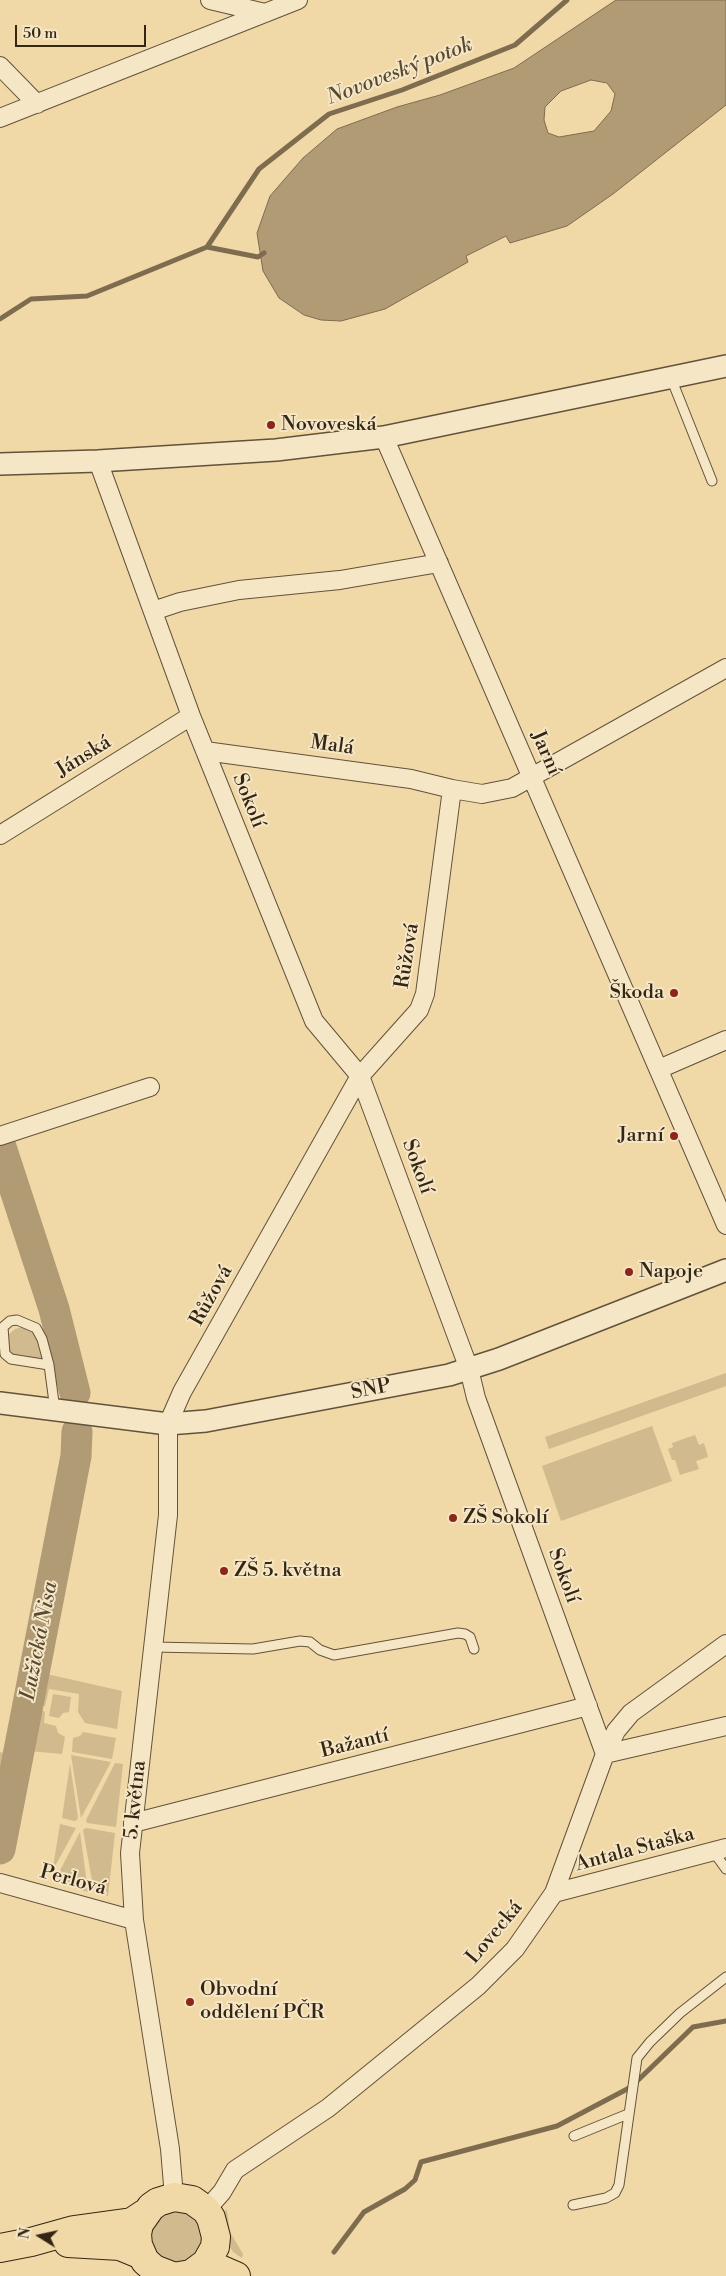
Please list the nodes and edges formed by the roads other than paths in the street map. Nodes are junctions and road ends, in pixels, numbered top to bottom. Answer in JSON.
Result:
{"nodes":[{"id":1,"x":210,"y":0,"type":"edge"},
{"id":2,"x":298,"y":0,"type":"edge"},
{"id":3,"x":265,"y":13,"type":"junction"},
{"id":4,"x":0,"y":66,"type":"edge"},
{"id":5,"x":37,"y":104,"type":"junction"},
{"id":6,"x":0,"y":118,"type":"edge"},
{"id":7,"x":726,"y":366,"type":"edge"},
{"id":8,"x":671,"y":378,"type":"junction"},
{"id":9,"x":384,"y":437,"type":"junction"},
{"id":10,"x":98,"y":461,"type":"junction"},
{"id":11,"x":0,"y":464,"type":"edge"},
{"id":12,"x":712,"y":481,"type":"dead end"},
{"id":13,"x":439,"y":563,"type":"junction"},
{"id":14,"x":153,"y":611,"type":"junction"},
{"id":15,"x":726,"y":668,"type":"edge"},
{"id":16,"x":191,"y":716,"type":"junction"},
{"id":17,"x":205,"y":751,"type":"junction"},
{"id":18,"x":533,"y":778,"type":"junction"},
{"id":19,"x":452,"y":790,"type":"junction"},
{"id":20,"x":0,"y":835,"type":"edge"},
{"id":21,"x":726,"y":1040,"type":"edge"},
{"id":22,"x":659,"y":1069,"type":"junction"},
{"id":23,"x":360,"y":1076,"type":"junction"},
{"id":24,"x":150,"y":1087,"type":"dead end"},
{"id":25,"x":6,"y":1134,"type":"edge"},
{"id":26,"x":726,"y":1225,"type":"edge"},
{"id":27,"x":726,"y":1270,"type":"edge"},
{"id":28,"x":49,"y":1365,"type":"junction"},
{"id":29,"x":468,"y":1369,"type":"junction"},
{"id":30,"x":0,"y":1403,"type":"edge"},
{"id":31,"x":55,"y":1410,"type":"junction"},
{"id":32,"x":168,"y":1424,"type":"junction"},
{"id":33,"x":726,"y":1644,"type":"edge"},
{"id":34,"x":153,"y":1647,"type":"junction"},
{"id":35,"x":474,"y":1649,"type":"dead end"},
{"id":36,"x":588,"y":1706,"type":"junction"},
{"id":37,"x":726,"y":1726,"type":"edge"},
{"id":38,"x":605,"y":1754,"type":"junction"},
{"id":39,"x":133,"y":1823,"type":"junction"},
{"id":40,"x":720,"y":1850,"type":"edge"},
{"id":41,"x":726,"y":1869,"type":"edge"},
{"id":42,"x":4,"y":1884,"type":"edge"},
{"id":43,"x":554,"y":1893,"type":"junction"},
{"id":44,"x":134,"y":1920,"type":"junction"},
{"id":45,"x":726,"y":1977,"type":"edge"},
{"id":46,"x":628,"y":2114,"type":"junction"},
{"id":47,"x":574,"y":2136,"type":"dead end"},
{"id":48,"x":190,"y":2196,"type":"junction"},
{"id":49,"x":573,"y":2204,"type":"dead end"},
{"id":50,"x":144,"y":2214,"type":"junction"},
{"id":51,"x":31,"y":2242,"type":"junction"},
{"id":52,"x":0,"y":2248,"type":"edge"},
{"id":53,"x":208,"y":2260,"type":"junction"},
{"id":54,"x":161,"y":2272,"type":"edge"},
{"id":55,"x":236,"y":2276,"type":"edge"}],
"edges":[{"from":1,"to":3,"type":"street"},
{"from":2,"to":3,"type":"street"},
{"from":3,"to":5,"type":"street"},
{"from":4,"to":5,"type":"street"},
{"from":5,"to":6,"type":"street"},
{"from":7,"to":8,"type":"street"},
{"from":8,"to":9,"type":"street"},
{"from":8,"to":12,"type":"lane"},
{"from":9,"to":10,"type":"street"},
{"from":9,"to":13,"type":"street","name":"Jarní"},
{"from":10,"to":11,"type":"street"},
{"from":10,"to":14,"type":"street","name":"Sokolí"},
{"from":13,"to":14,"type":"street"},
{"from":13,"to":18,"type":"street","name":"Jarní"},
{"from":14,"to":16,"type":"street","name":"Sokolí"},
{"from":15,"to":18,"type":"street"},
{"from":16,"to":17,"type":"street","name":"Sokolí"},
{"from":16,"to":20,"type":"street","name":"Jánská"},
{"from":17,"to":19,"type":"street","name":"Malá"},
{"from":17,"to":23,"type":"street","name":"Sokolí"},
{"from":18,"to":19,"type":"street"},
{"from":18,"to":22,"type":"street","name":"Jarní"},
{"from":19,"to":23,"type":"street","name":"Růžová"},
{"from":21,"to":22,"type":"street"},
{"from":22,"to":26,"type":"street","name":"Jarní"},
{"from":23,"to":29,"type":"street","name":"Sokolí"},
{"from":23,"to":32,"type":"street","name":"Růžová"},
{"from":24,"to":25,"type":"street"},
{"from":27,"to":29,"type":"street","name":"SNP"},
{"from":28,"to":28,"type":"lane"},
{"from":28,"to":31,"type":"lane"},
{"from":29,"to":32,"type":"street","name":"SNP"},
{"from":29,"to":36,"type":"street","name":"Sokolí"},
{"from":30,"to":31,"type":"street","name":"SNP"},
{"from":31,"to":32,"type":"street","name":"SNP"},
{"from":32,"to":34,"type":"street","name":"5. května"},
{"from":33,"to":38,"type":"street","name":"Lovecká"},
{"from":34,"to":35,"type":"lane"},
{"from":34,"to":39,"type":"street","name":"5. května"},
{"from":36,"to":38,"type":"street","name":"Sokolí"},
{"from":36,"to":39,"type":"street","name":"Bažantí"},
{"from":37,"to":38,"type":"street"},
{"from":38,"to":43,"type":"street","name":"Lovecká"},
{"from":39,"to":44,"type":"street","name":"5. května"},
{"from":40,"to":41,"type":"lane"},
{"from":40,"to":43,"type":"street","name":"Antala Staška"},
{"from":42,"to":44,"type":"street","name":"Perlová"},
{"from":43,"to":48,"type":"street","name":"Lovecká"},
{"from":44,"to":48,"type":"street","name":"5. května"},
{"from":45,"to":46,"type":"lane"},
{"from":46,"to":47,"type":"lane"},
{"from":46,"to":49,"type":"lane"},
{"from":48,"to":50,"type":"main road"},
{"from":48,"to":53,"type":"main road"},
{"from":50,"to":51,"type":"main road"},
{"from":50,"to":54,"type":"main road"},
{"from":51,"to":52,"type":"main road"},
{"from":51,"to":54,"type":"main road"},
{"from":53,"to":54,"type":"main road"},
{"from":53,"to":55,"type":"main road"}]}
